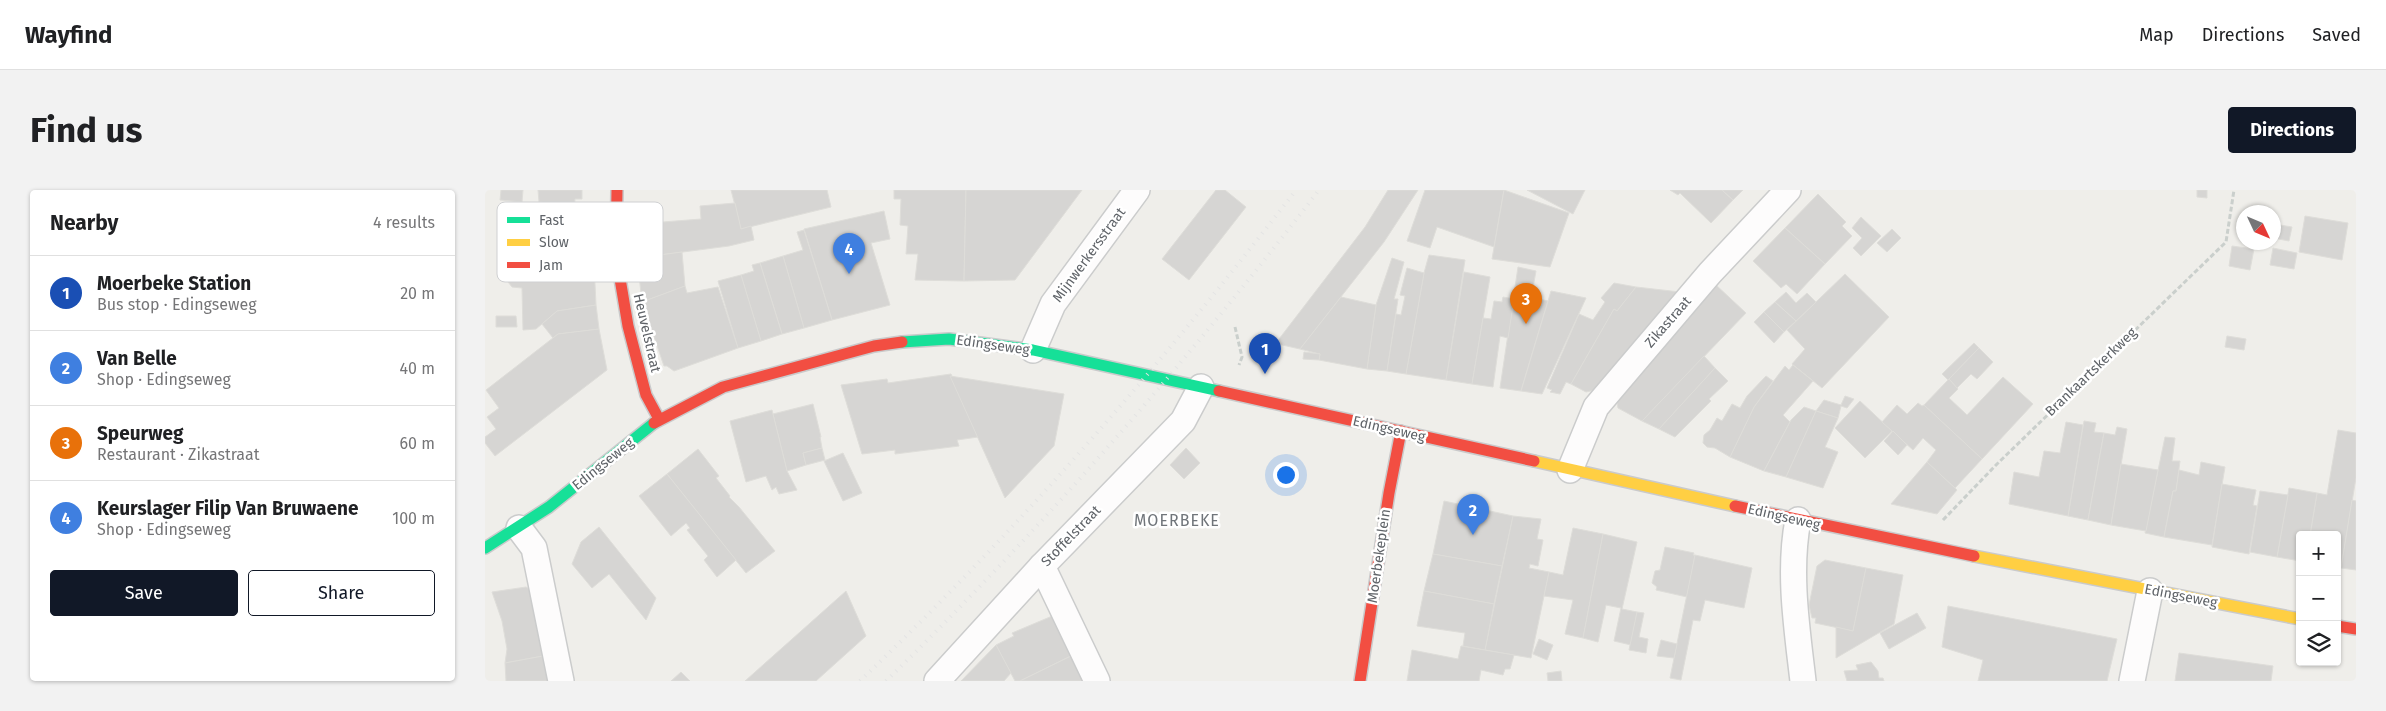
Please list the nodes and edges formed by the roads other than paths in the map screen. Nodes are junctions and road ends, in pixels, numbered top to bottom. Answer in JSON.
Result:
{"nodes":[{"id":1,"x":1137,"y":190,"type":"edge"},
{"id":2,"x":1788,"y":190,"type":"edge"},
{"id":3,"x":621,"y":282,"type":"edge"},
{"id":4,"x":1033,"y":350,"type":"junction"},
{"id":5,"x":1201,"y":387,"type":"junction"},
{"id":6,"x":659,"y":419,"type":"junction"},
{"id":7,"x":1401,"y":431,"type":"junction"},
{"id":8,"x":1570,"y":470,"type":"junction"},
{"id":9,"x":1798,"y":520,"type":"junction"},
{"id":10,"x":519,"y":528,"type":"junction"},
{"id":11,"x":485,"y":548,"type":"edge"},
{"id":12,"x":1042,"y":566,"type":"junction"},
{"id":13,"x":2150,"y":590,"type":"junction"},
{"id":14,"x":2296,"y":618,"type":"edge"},
{"id":15,"x":2341,"y":627,"type":"edge"},
{"id":16,"x":2356,"y":629,"type":"edge"},
{"id":17,"x":561,"y":681,"type":"edge"},
{"id":18,"x":937,"y":681,"type":"edge"},
{"id":19,"x":1097,"y":681,"type":"edge"},
{"id":20,"x":1360,"y":681,"type":"edge"},
{"id":21,"x":1803,"y":681,"type":"edge"},
{"id":22,"x":2133,"y":681,"type":"edge"}],
"edges":[{"from":1,"to":4,"type":"street","name":"Mijnwerkersstraat"},
{"from":2,"to":8,"type":"street","name":"Zikastraat"},
{"from":3,"to":6,"type":"main road","name":"Heuvelstraat"},
{"from":4,"to":5,"type":"main road","name":"Edingseweg"},
{"from":4,"to":6,"type":"main road","name":"Edingseweg"},
{"from":5,"to":7,"type":"main road","name":"Edingseweg"},
{"from":5,"to":12,"type":"street","name":"Stoffelstraat"},
{"from":6,"to":10,"type":"main road","name":"Edingseweg"},
{"from":7,"to":8,"type":"main road","name":"Edingseweg"},
{"from":7,"to":20,"type":"main road","name":"Moerbekeplein"},
{"from":8,"to":9,"type":"main road","name":"Edingseweg"},
{"from":9,"to":13,"type":"main road","name":"Edingseweg"},
{"from":9,"to":21,"type":"street"},
{"from":10,"to":11,"type":"main road","name":"Edingseweg"},
{"from":10,"to":17,"type":"street"},
{"from":12,"to":18,"type":"street","name":"Stoffelstraat"},
{"from":12,"to":19,"type":"street"},
{"from":13,"to":14,"type":"main road","name":"Edingseweg"},
{"from":13,"to":22,"type":"street"},
{"from":15,"to":16,"type":"main road"}]}
